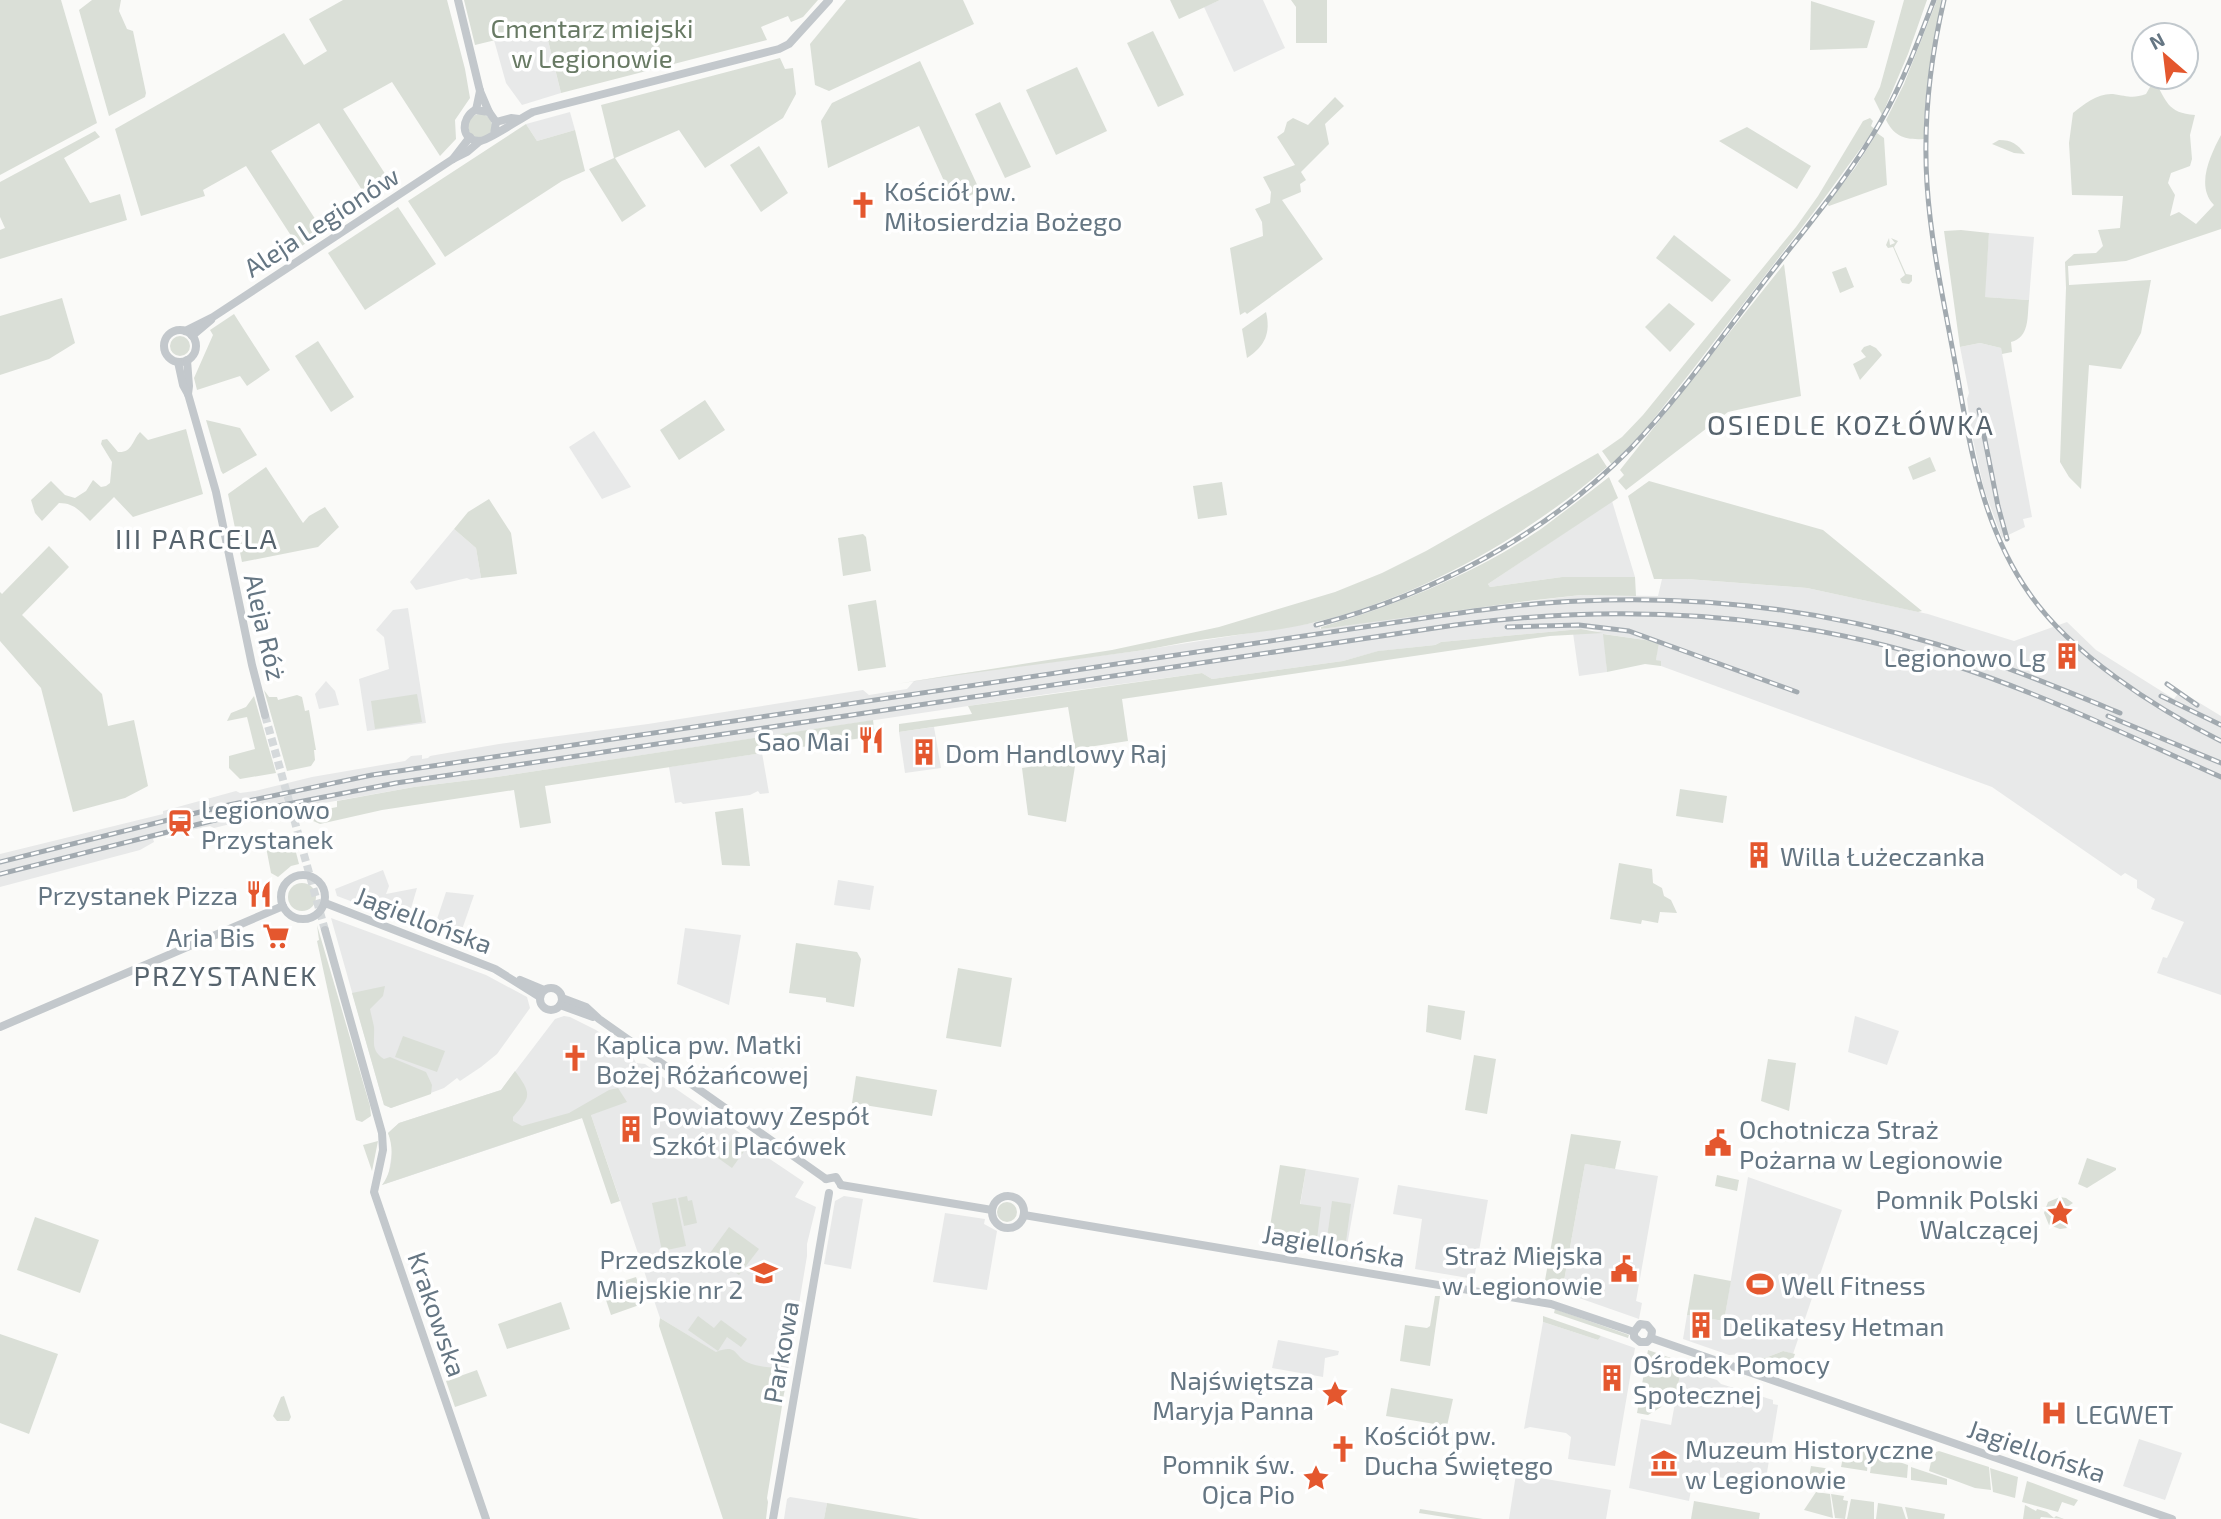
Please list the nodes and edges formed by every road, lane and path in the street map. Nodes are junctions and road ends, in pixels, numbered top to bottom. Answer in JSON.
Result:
{"nodes":[{"id":1,"x":458,"y":0,"type":"edge"},
{"id":2,"x":829,"y":0,"type":"edge"},
{"id":3,"x":480,"y":91,"type":"junction"},
{"id":4,"x":476,"y":110,"type":"junction"},
{"id":5,"x":489,"y":112,"type":"junction"},
{"id":6,"x":519,"y":118,"type":"junction"},
{"id":7,"x":496,"y":122,"type":"junction"},
{"id":8,"x":494,"y":134,"type":"junction"},
{"id":9,"x":470,"y":137,"type":"junction"},
{"id":10,"x":480,"y":141,"type":"junction"},
{"id":11,"x":453,"y":159,"type":"junction"},
{"id":12,"x":189,"y":334,"type":"junction"},
{"id":13,"x":183,"y":361,"type":"junction"},
{"id":14,"x":264,"y":711,"type":"tunnel mouth"},
{"id":15,"x":325,"y":903,"type":"junction"},
{"id":16,"x":283,"y":906,"type":"junction"},
{"id":17,"x":325,"y":930,"type":"tunnel mouth"},
{"id":18,"x":542,"y":994,"type":"junction"},
{"id":19,"x":561,"y":1001,"type":"junction"},
{"id":20,"x":0,"y":1027,"type":"edge"},
{"id":21,"x":826,"y":1179,"type":"junction"},
{"id":22,"x":841,"y":1185,"type":"junction"},
{"id":23,"x":830,"y":1193,"type":"junction"},
{"id":24,"x":992,"y":1210,"type":"junction"},
{"id":25,"x":1024,"y":1215,"type":"junction"},
{"id":26,"x":1634,"y":1332,"type":"junction"},
{"id":27,"x":1651,"y":1338,"type":"junction"},
{"id":28,"x":486,"y":1519,"type":"edge"},
{"id":29,"x":773,"y":1519,"type":"edge"},
{"id":30,"x":2172,"y":1519,"type":"edge"}],
"edges":[{"from":1,"to":3,"type":"street"},
{"from":2,"to":6,"type":"street"},
{"from":3,"to":4,"type":"street"},
{"from":3,"to":5,"type":"street"},
{"from":4,"to":5,"type":"street"},
{"from":4,"to":9,"type":"street"},
{"from":5,"to":7,"type":"street"},
{"from":6,"to":7,"type":"street"},
{"from":6,"to":8,"type":"street"},
{"from":7,"to":8,"type":"street"},
{"from":8,"to":10,"type":"street"},
{"from":9,"to":10,"type":"street"},
{"from":9,"to":11,"type":"street","name":"Aleja Legionów"},
{"from":10,"to":11,"type":"street","name":"Aleja Legionów"},
{"from":11,"to":12,"type":"street","name":"Aleja Legionów"},
{"from":12,"to":13,"type":"street"},
{"from":12,"to":13,"type":"street","name":"Aleja Legionów"},
{"from":13,"to":14,"type":"street","name":"Aleja Róż"},
{"from":15,"to":16,"type":"street"},
{"from":15,"to":16,"type":"street"},
{"from":15,"to":18,"type":"street","name":"Jagiellońska"},
{"from":16,"to":20,"type":"street"},
{"from":17,"to":28,"type":"street","name":"Krakowska"},
{"from":18,"to":19,"type":"street"},
{"from":18,"to":19,"type":"street"},
{"from":19,"to":21,"type":"street"},
{"from":21,"to":22,"type":"street"},
{"from":21,"to":23,"type":"street"},
{"from":22,"to":23,"type":"street"},
{"from":22,"to":24,"type":"street"},
{"from":23,"to":29,"type":"street","name":"Parkowa"},
{"from":24,"to":25,"type":"street"},
{"from":24,"to":25,"type":"street"},
{"from":25,"to":26,"type":"street","name":"Jagiellońska"},
{"from":26,"to":27,"type":"street"},
{"from":26,"to":27,"type":"street"},
{"from":27,"to":30,"type":"street","name":"Jagiellońska"}]}
